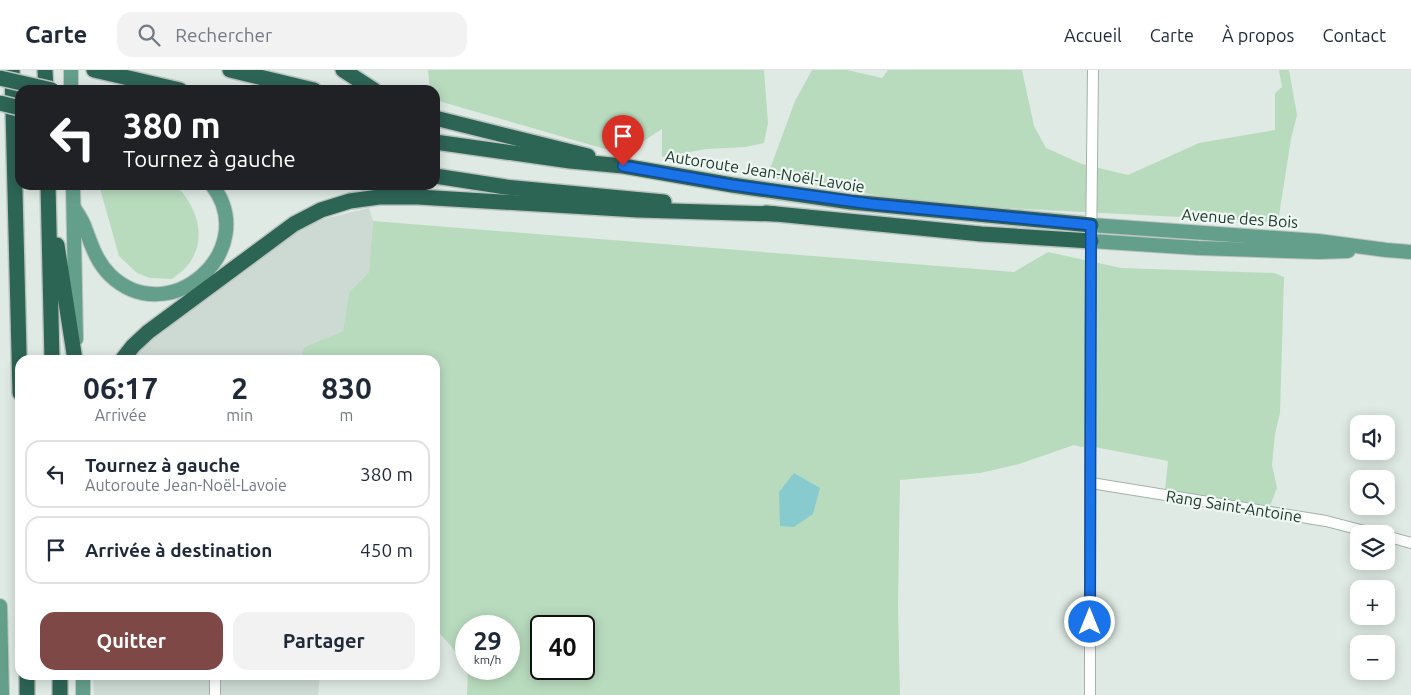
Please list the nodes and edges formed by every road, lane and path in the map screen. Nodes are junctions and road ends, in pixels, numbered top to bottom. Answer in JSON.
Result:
{"nodes":[{"id":1,"x":12,"y":70,"type":"edge"},
{"id":2,"x":45,"y":70,"type":"edge"},
{"id":3,"x":71,"y":70,"type":"edge"},
{"id":4,"x":95,"y":70,"type":"edge"},
{"id":5,"x":230,"y":70,"type":"edge"},
{"id":6,"x":343,"y":70,"type":"edge"},
{"id":7,"x":1093,"y":70,"type":"edge"},
{"id":8,"x":0,"y":78,"type":"edge"},
{"id":9,"x":30,"y":85,"type":"edge"},
{"id":10,"x":46,"y":85,"type":"edge"},
{"id":11,"x":71,"y":85,"type":"edge"},
{"id":12,"x":159,"y":85,"type":"edge"},
{"id":13,"x":293,"y":85,"type":"edge"},
{"id":14,"x":366,"y":85,"type":"edge"},
{"id":15,"x":0,"y":103,"type":"edge"},
{"id":16,"x":15,"y":107,"type":"edge"},
{"id":17,"x":440,"y":115,"type":"edge"},
{"id":18,"x":440,"y":119,"type":"edge"},
{"id":19,"x":479,"y":128,"type":"junction"},
{"id":20,"x":440,"y":143,"type":"edge"},
{"id":21,"x":623,"y":166,"type":"junction"},
{"id":22,"x":440,"y":179,"type":"edge"},
{"id":23,"x":74,"y":190,"type":"edge"},
{"id":24,"x":215,"y":190,"type":"edge"},
{"id":25,"x":48,"y":192,"type":"edge"},
{"id":26,"x":74,"y":208,"type":"junction"},
{"id":27,"x":774,"y":214,"type":"junction"},
{"id":28,"x":1091,"y":225,"type":"junction"},
{"id":29,"x":1091,"y":241,"type":"junction"},
{"id":30,"x":1386,"y":250,"type":"junction"},
{"id":31,"x":1411,"y":252,"type":"edge"},
{"id":32,"x":19,"y":355,"type":"edge"},
{"id":33,"x":52,"y":355,"type":"edge"},
{"id":34,"x":74,"y":355,"type":"edge"},
{"id":35,"x":75,"y":355,"type":"edge"},
{"id":36,"x":126,"y":355,"type":"edge"},
{"id":37,"x":1091,"y":483,"type":"junction"},
{"id":38,"x":1350,"y":527,"type":"edge"},
{"id":39,"x":1395,"y":538,"type":"edge"},
{"id":40,"x":1411,"y":542,"type":"edge"},
{"id":41,"x":0,"y":606,"type":"edge"},
{"id":42,"x":27,"y":680,"type":"edge"},
{"id":43,"x":60,"y":680,"type":"edge"},
{"id":44,"x":83,"y":680,"type":"edge"},
{"id":45,"x":215,"y":680,"type":"edge"},
{"id":46,"x":2,"y":695,"type":"edge"},
{"id":47,"x":27,"y":695,"type":"edge"},
{"id":48,"x":60,"y":695,"type":"edge"},
{"id":49,"x":83,"y":695,"type":"edge"},
{"id":50,"x":215,"y":695,"type":"edge"},
{"id":51,"x":1090,"y":695,"type":"edge"}],
"edges":[{"from":1,"to":32,"type":"highway"},
{"from":2,"to":10,"type":"highway"},
{"from":3,"to":11,"type":"main road"},
{"from":4,"to":12,"type":"highway"},
{"from":5,"to":13,"type":"highway"},
{"from":6,"to":14,"type":"highway"},
{"from":7,"to":28,"type":"street"},
{"from":8,"to":9,"type":"highway","bridge":true},
{"from":15,"to":16,"type":"highway","bridge":true},
{"from":17,"to":19,"type":"highway"},
{"from":18,"to":19,"type":"highway"},
{"from":19,"to":21,"type":"highway"},
{"from":20,"to":21,"type":"highway","name":"Autoroute Jean-Noël-Lavoie"},
{"from":21,"to":28,"type":"highway","name":"Autoroute Jean-Noël-Lavoie"},
{"from":22,"to":27,"type":"highway"},
{"from":23,"to":26,"type":"main road"},
{"from":24,"to":26,"type":"main road"},
{"from":25,"to":33,"type":"highway"},
{"from":25,"to":34,"type":"highway"},
{"from":26,"to":35,"type":"main road"},
{"from":27,"to":29,"type":"highway"},
{"from":27,"to":36,"type":"highway"},
{"from":28,"to":29,"type":"street"},
{"from":28,"to":30,"type":"main road","name":"Avenue des Bois"},
{"from":29,"to":30,"type":"main road","name":"Avenue des Bois"},
{"from":29,"to":37,"type":"street"},
{"from":30,"to":31,"type":"main road","name":"Avenue des Bois"},
{"from":37,"to":38,"type":"street","name":"Rang Saint-Antoine"},
{"from":37,"to":51,"type":"street"},
{"from":39,"to":40,"type":"street"},
{"from":41,"to":46,"type":"main road"},
{"from":42,"to":47,"type":"highway"},
{"from":43,"to":48,"type":"highway"},
{"from":44,"to":49,"type":"main road"},
{"from":45,"to":50,"type":"street"}]}
